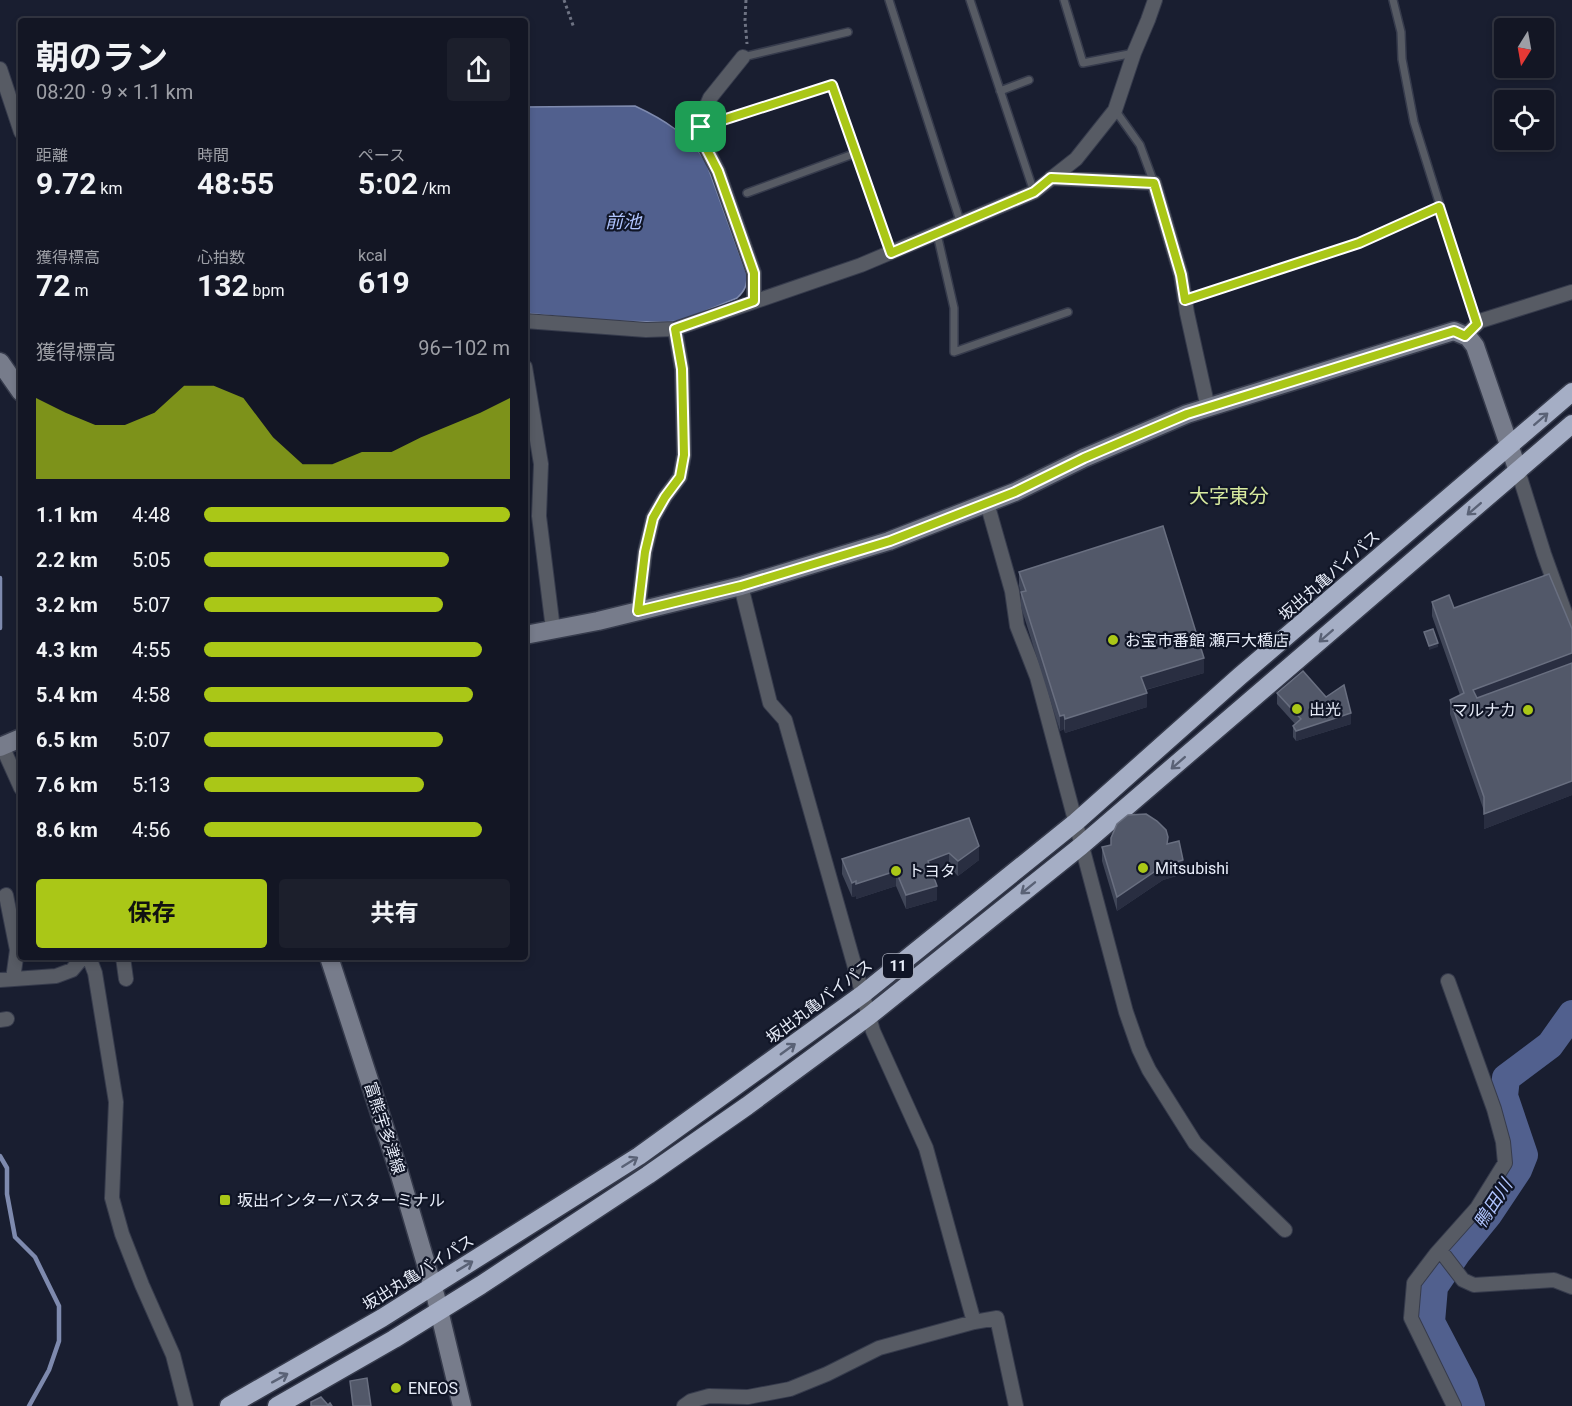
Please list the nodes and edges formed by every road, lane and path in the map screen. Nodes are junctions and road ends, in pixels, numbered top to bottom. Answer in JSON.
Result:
{"nodes":[{"id":1,"x":564,"y":0,"type":"edge"},
{"id":2,"x":746,"y":0,"type":"edge"},
{"id":3,"x":888,"y":0,"type":"edge"},
{"id":4,"x":970,"y":0,"type":"edge"},
{"id":5,"x":1064,"y":0,"type":"edge"},
{"id":6,"x":1155,"y":0,"type":"edge"},
{"id":7,"x":1393,"y":0,"type":"edge"},
{"id":8,"x":574,"y":28,"type":"dead end"},
{"id":9,"x":848,"y":32,"type":"dead end"},
{"id":10,"x":1134,"y":52,"type":"junction"},
{"id":11,"x":743,"y":57,"type":"junction"},
{"id":12,"x":0,"y":69,"type":"edge"},
{"id":13,"x":1029,"y":80,"type":"dead end"},
{"id":14,"x":1000,"y":91,"type":"junction"},
{"id":15,"x":1115,"y":110,"type":"junction"},
{"id":16,"x":18,"y":123,"type":"edge"},
{"id":17,"x":701,"y":127,"type":"junction"},
{"id":18,"x":856,"y":153,"type":"junction"},
{"id":19,"x":1051,"y":178,"type":"junction"},
{"id":20,"x":1154,"y":183,"type":"junction"},
{"id":21,"x":1034,"y":192,"type":"junction"},
{"id":22,"x":747,"y":193,"type":"dead end"},
{"id":23,"x":1439,"y":207,"type":"junction"},
{"id":24,"x":961,"y":224,"type":"junction"},
{"id":25,"x":937,"y":234,"type":"junction"},
{"id":26,"x":891,"y":253,"type":"junction"},
{"id":27,"x":1572,"y":292,"type":"edge"},
{"id":28,"x":1185,"y":300,"type":"junction"},
{"id":29,"x":754,"y":301,"type":"junction"},
{"id":30,"x":1068,"y":312,"type":"dead end"},
{"id":31,"x":528,"y":321,"type":"edge"},
{"id":32,"x":675,"y":329,"type":"junction"},
{"id":33,"x":1471,"y":330,"type":"junction"},
{"id":34,"x":0,"y":362,"type":"edge"},
{"id":35,"x":528,"y":385,"type":"edge"},
{"id":36,"x":18,"y":388,"type":"edge"},
{"id":37,"x":1572,"y":392,"type":"edge"},
{"id":38,"x":1208,"y":408,"type":"junction"},
{"id":39,"x":1572,"y":424,"type":"edge"},
{"id":40,"x":1510,"y":446,"type":"junction"},
{"id":41,"x":1518,"y":471,"type":"junction"},
{"id":42,"x":987,"y":503,"type":"junction"},
{"id":43,"x":741,"y":586,"type":"junction"},
{"id":44,"x":638,"y":611,"type":"junction"},
{"id":45,"x":553,"y":629,"type":"junction"},
{"id":46,"x":1572,"y":632,"type":"edge"},
{"id":47,"x":528,"y":634,"type":"edge"},
{"id":48,"x":18,"y":739,"type":"edge"},
{"id":49,"x":1,"y":746,"type":"edge"},
{"id":50,"x":18,"y":782,"type":"edge"},
{"id":51,"x":1076,"y":822,"type":"junction"},
{"id":52,"x":1081,"y":846,"type":"junction"},
{"id":53,"x":6,"y":895,"type":"dead end"},
{"id":54,"x":80,"y":960,"type":"edge"},
{"id":55,"x":90,"y":960,"type":"edge"},
{"id":56,"x":123,"y":960,"type":"edge"},
{"id":57,"x":330,"y":960,"type":"edge"},
{"id":58,"x":126,"y":979,"type":"dead end"},
{"id":59,"x":7,"y":980,"type":"edge"},
{"id":60,"x":1448,"y":981,"type":"dead end"},
{"id":61,"x":863,"y":994,"type":"junction"},
{"id":62,"x":869,"y":1016,"type":"junction"},
{"id":63,"x":1285,"y":1230,"type":"dead end"},
{"id":64,"x":1440,"y":1250,"type":"junction"},
{"id":65,"x":432,"y":1286,"type":"junction"},
{"id":66,"x":1572,"y":1287,"type":"edge"},
{"id":67,"x":439,"y":1310,"type":"junction"},
{"id":68,"x":974,"y":1322,"type":"junction"},
{"id":69,"x":186,"y":1406,"type":"edge"},
{"id":70,"x":229,"y":1406,"type":"edge"},
{"id":71,"x":277,"y":1406,"type":"edge"},
{"id":72,"x":462,"y":1406,"type":"edge"},
{"id":73,"x":684,"y":1406,"type":"edge"},
{"id":74,"x":1016,"y":1406,"type":"edge"},
{"id":75,"x":1454,"y":1406,"type":"edge"}],
"edges":[{"from":1,"to":8,"type":"path"},
{"from":2,"to":11,"type":"path"},
{"from":3,"to":24,"type":"lane"},
{"from":4,"to":14,"type":"lane"},
{"from":5,"to":10,"type":"lane"},
{"from":6,"to":10,"type":"street"},
{"from":7,"to":23,"type":"lane"},
{"from":9,"to":11,"type":"lane"},
{"from":10,"to":15,"type":"street"},
{"from":11,"to":17,"type":"street"},
{"from":12,"to":16,"type":"street"},
{"from":13,"to":14,"type":"lane"},
{"from":14,"to":21,"type":"lane"},
{"from":15,"to":19,"type":"street"},
{"from":15,"to":20,"type":"lane"},
{"from":17,"to":18,"type":"lane"},
{"from":17,"to":29,"type":"street"},
{"from":18,"to":22,"type":"lane"},
{"from":18,"to":26,"type":"lane"},
{"from":19,"to":20,"type":"street"},
{"from":19,"to":21,"type":"street"},
{"from":20,"to":28,"type":"street"},
{"from":21,"to":24,"type":"street"},
{"from":23,"to":28,"type":"lane"},
{"from":23,"to":33,"type":"lane"},
{"from":24,"to":25,"type":"street"},
{"from":25,"to":26,"type":"street"},
{"from":25,"to":30,"type":"lane"},
{"from":26,"to":29,"type":"street"},
{"from":27,"to":33,"type":"street"},
{"from":28,"to":38,"type":"street"},
{"from":29,"to":32,"type":"street"},
{"from":31,"to":32,"type":"street"},
{"from":32,"to":44,"type":"street"},
{"from":33,"to":38,"type":"street"},
{"from":33,"to":40,"type":"street"},
{"from":34,"to":36,"type":"street"},
{"from":35,"to":45,"type":"street"},
{"from":40,"to":37,"type":"highway","name":"坂出丸亀バイパス","number":"11","one_way":true},
{"from":38,"to":42,"type":"street"},
{"from":39,"to":41,"type":"highway","number":"11"},
{"from":40,"to":41,"type":"street"},
{"from":40,"to":51,"type":"highway","name":"坂出丸亀バイパス","number":"11"},
{"from":41,"to":46,"type":"street"},
{"from":41,"to":52,"type":"highway","number":"11","one_way":true},
{"from":42,"to":43,"type":"street"},
{"from":42,"to":51,"type":"street"},
{"from":43,"to":44,"type":"street"},
{"from":43,"to":61,"type":"street"},
{"from":44,"to":45,"type":"street"},
{"from":45,"to":47,"type":"street"},
{"from":48,"to":49,"type":"street"},
{"from":49,"to":50,"type":"street"},
{"from":51,"to":52,"type":"street"},
{"from":51,"to":61,"type":"highway","name":"坂出丸亀バイパス","number":"11"},
{"from":52,"to":62,"type":"highway","number":"11","one_way":true},
{"from":52,"to":63,"type":"street"},
{"from":53,"to":59,"type":"street"},
{"from":54,"to":59,"type":"street"},
{"from":55,"to":69,"type":"street"},
{"from":56,"to":58,"type":"street"},
{"from":57,"to":65,"type":"street","name":"富熊宇多津線"},
{"from":60,"to":64,"type":"street"},
{"from":61,"to":62,"type":"street"},
{"from":65,"to":61,"type":"highway","name":"坂出丸亀バイパス","number":"11","one_way":true},
{"from":62,"to":67,"type":"highway","number":"11"},
{"from":62,"to":68,"type":"street"},
{"from":64,"to":66,"type":"street"},
{"from":64,"to":75,"type":"street"},
{"from":65,"to":67,"type":"street","name":"富熊宇多津線"},
{"from":70,"to":65,"type":"highway","name":"坂出丸亀バイパス","number":"11","one_way":true},
{"from":67,"to":71,"type":"highway","number":"11"},
{"from":67,"to":72,"type":"street","name":"富熊宇多津線"},
{"from":68,"to":73,"type":"street"},
{"from":68,"to":74,"type":"street"}]}
